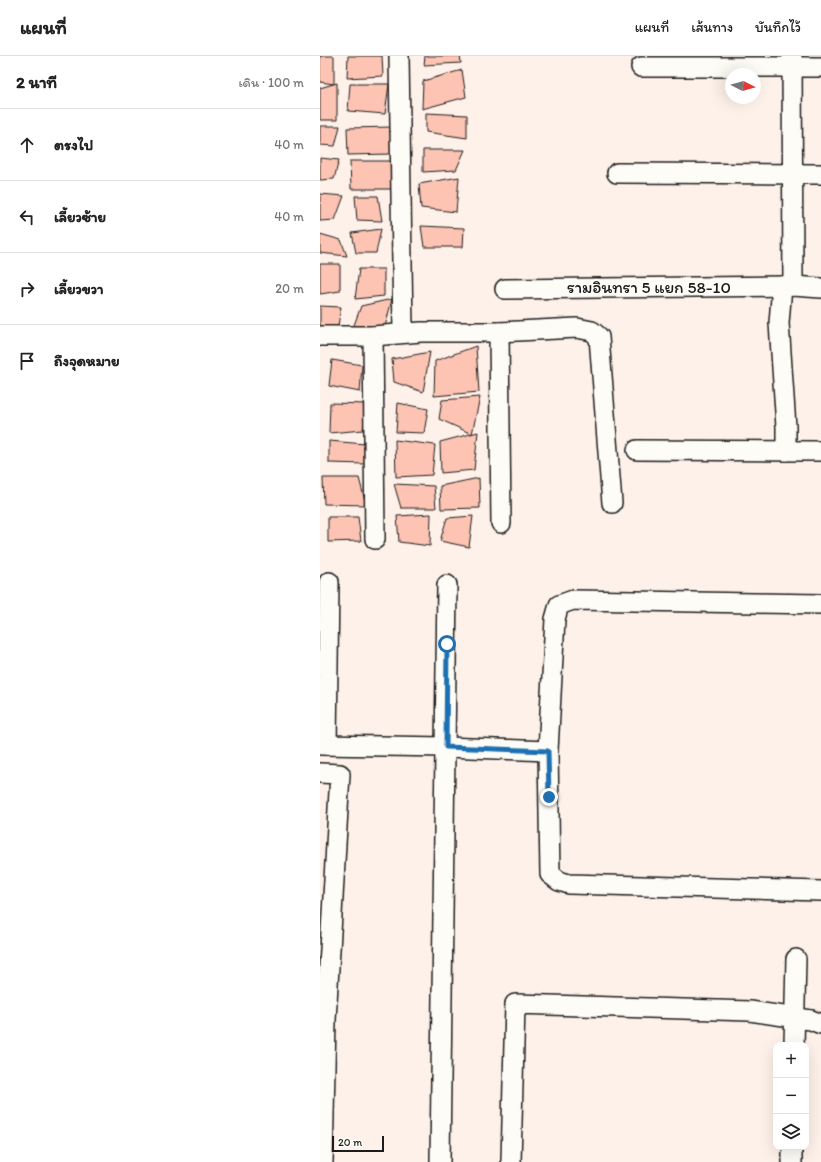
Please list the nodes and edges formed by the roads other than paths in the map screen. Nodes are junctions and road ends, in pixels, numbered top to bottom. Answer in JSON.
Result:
{"nodes":[{"id":1,"x":399,"y":56,"type":"edge"},
{"id":2,"x":792,"y":61,"type":"edge"},
{"id":3,"x":641,"y":67,"type":"dead end"},
{"id":4,"x":821,"y":67,"type":"edge"},
{"id":5,"x":617,"y":173,"type":"dead end"},
{"id":6,"x":792,"y":174,"type":"junction"},
{"id":7,"x":821,"y":174,"type":"edge"},
{"id":8,"x":787,"y":286,"type":"junction"},
{"id":9,"x":505,"y":288,"type":"dead end"},
{"id":10,"x":821,"y":288,"type":"edge"},
{"id":11,"x":403,"y":332,"type":"junction"},
{"id":12,"x":499,"y":332,"type":"junction"},
{"id":13,"x":320,"y":336,"type":"edge"},
{"id":14,"x":372,"y":336,"type":"junction"},
{"id":15,"x":637,"y":450,"type":"dead end"},
{"id":16,"x":786,"y":451,"type":"junction"},
{"id":17,"x":821,"y":451,"type":"edge"},
{"id":18,"x":612,"y":503,"type":"dead end"},
{"id":19,"x":501,"y":523,"type":"dead end"},
{"id":20,"x":375,"y":539,"type":"dead end"},
{"id":21,"x":329,"y":582,"type":"dead end"},
{"id":22,"x":447,"y":585,"type":"dead end"},
{"id":23,"x":821,"y":604,"type":"edge"},
{"id":24,"x":324,"y":745,"type":"edge"},
{"id":25,"x":446,"y":747,"type":"junction"},
{"id":26,"x":548,"y":751,"type":"junction"},
{"id":27,"x":320,"y":773,"type":"edge"},
{"id":28,"x":821,"y":891,"type":"edge"},
{"id":29,"x":796,"y":959,"type":"dead end"},
{"id":30,"x":795,"y":1018,"type":"junction"},
{"id":31,"x":323,"y":1020,"type":"edge"},
{"id":32,"x":821,"y":1024,"type":"edge"},
{"id":33,"x":794,"y":1042,"type":"edge"},
{"id":34,"x":792,"y":1150,"type":"edge"},
{"id":35,"x":323,"y":1162,"type":"edge"},
{"id":36,"x":440,"y":1162,"type":"edge"},
{"id":37,"x":511,"y":1162,"type":"edge"},
{"id":38,"x":792,"y":1162,"type":"edge"}],
"edges":[{"from":1,"to":11,"type":"street"},
{"from":2,"to":3,"type":"street"},
{"from":2,"to":4,"type":"street"},
{"from":2,"to":6,"type":"street"},
{"from":5,"to":6,"type":"street"},
{"from":6,"to":7,"type":"street"},
{"from":6,"to":8,"type":"street"},
{"from":8,"to":9,"type":"street","name":"รามอินทรา 5 แยก 58-10"},
{"from":8,"to":10,"type":"street","name":"รามอินทรา 5 แยก 58-10"},
{"from":8,"to":16,"type":"street"},
{"from":11,"to":12,"type":"street"},
{"from":11,"to":14,"type":"street"},
{"from":12,"to":18,"type":"street"},
{"from":12,"to":19,"type":"street"},
{"from":13,"to":14,"type":"street"},
{"from":14,"to":20,"type":"street"},
{"from":15,"to":16,"type":"street"},
{"from":16,"to":17,"type":"street"},
{"from":21,"to":24,"type":"street"},
{"from":22,"to":25,"type":"street"},
{"from":23,"to":26,"type":"street"},
{"from":24,"to":25,"type":"street"},
{"from":25,"to":26,"type":"street"},
{"from":25,"to":36,"type":"street"},
{"from":26,"to":28,"type":"street"},
{"from":27,"to":31,"type":"street"},
{"from":29,"to":30,"type":"street"},
{"from":30,"to":32,"type":"street"},
{"from":30,"to":33,"type":"street"},
{"from":30,"to":37,"type":"street"},
{"from":31,"to":35,"type":"street"},
{"from":34,"to":38,"type":"street"}]}
